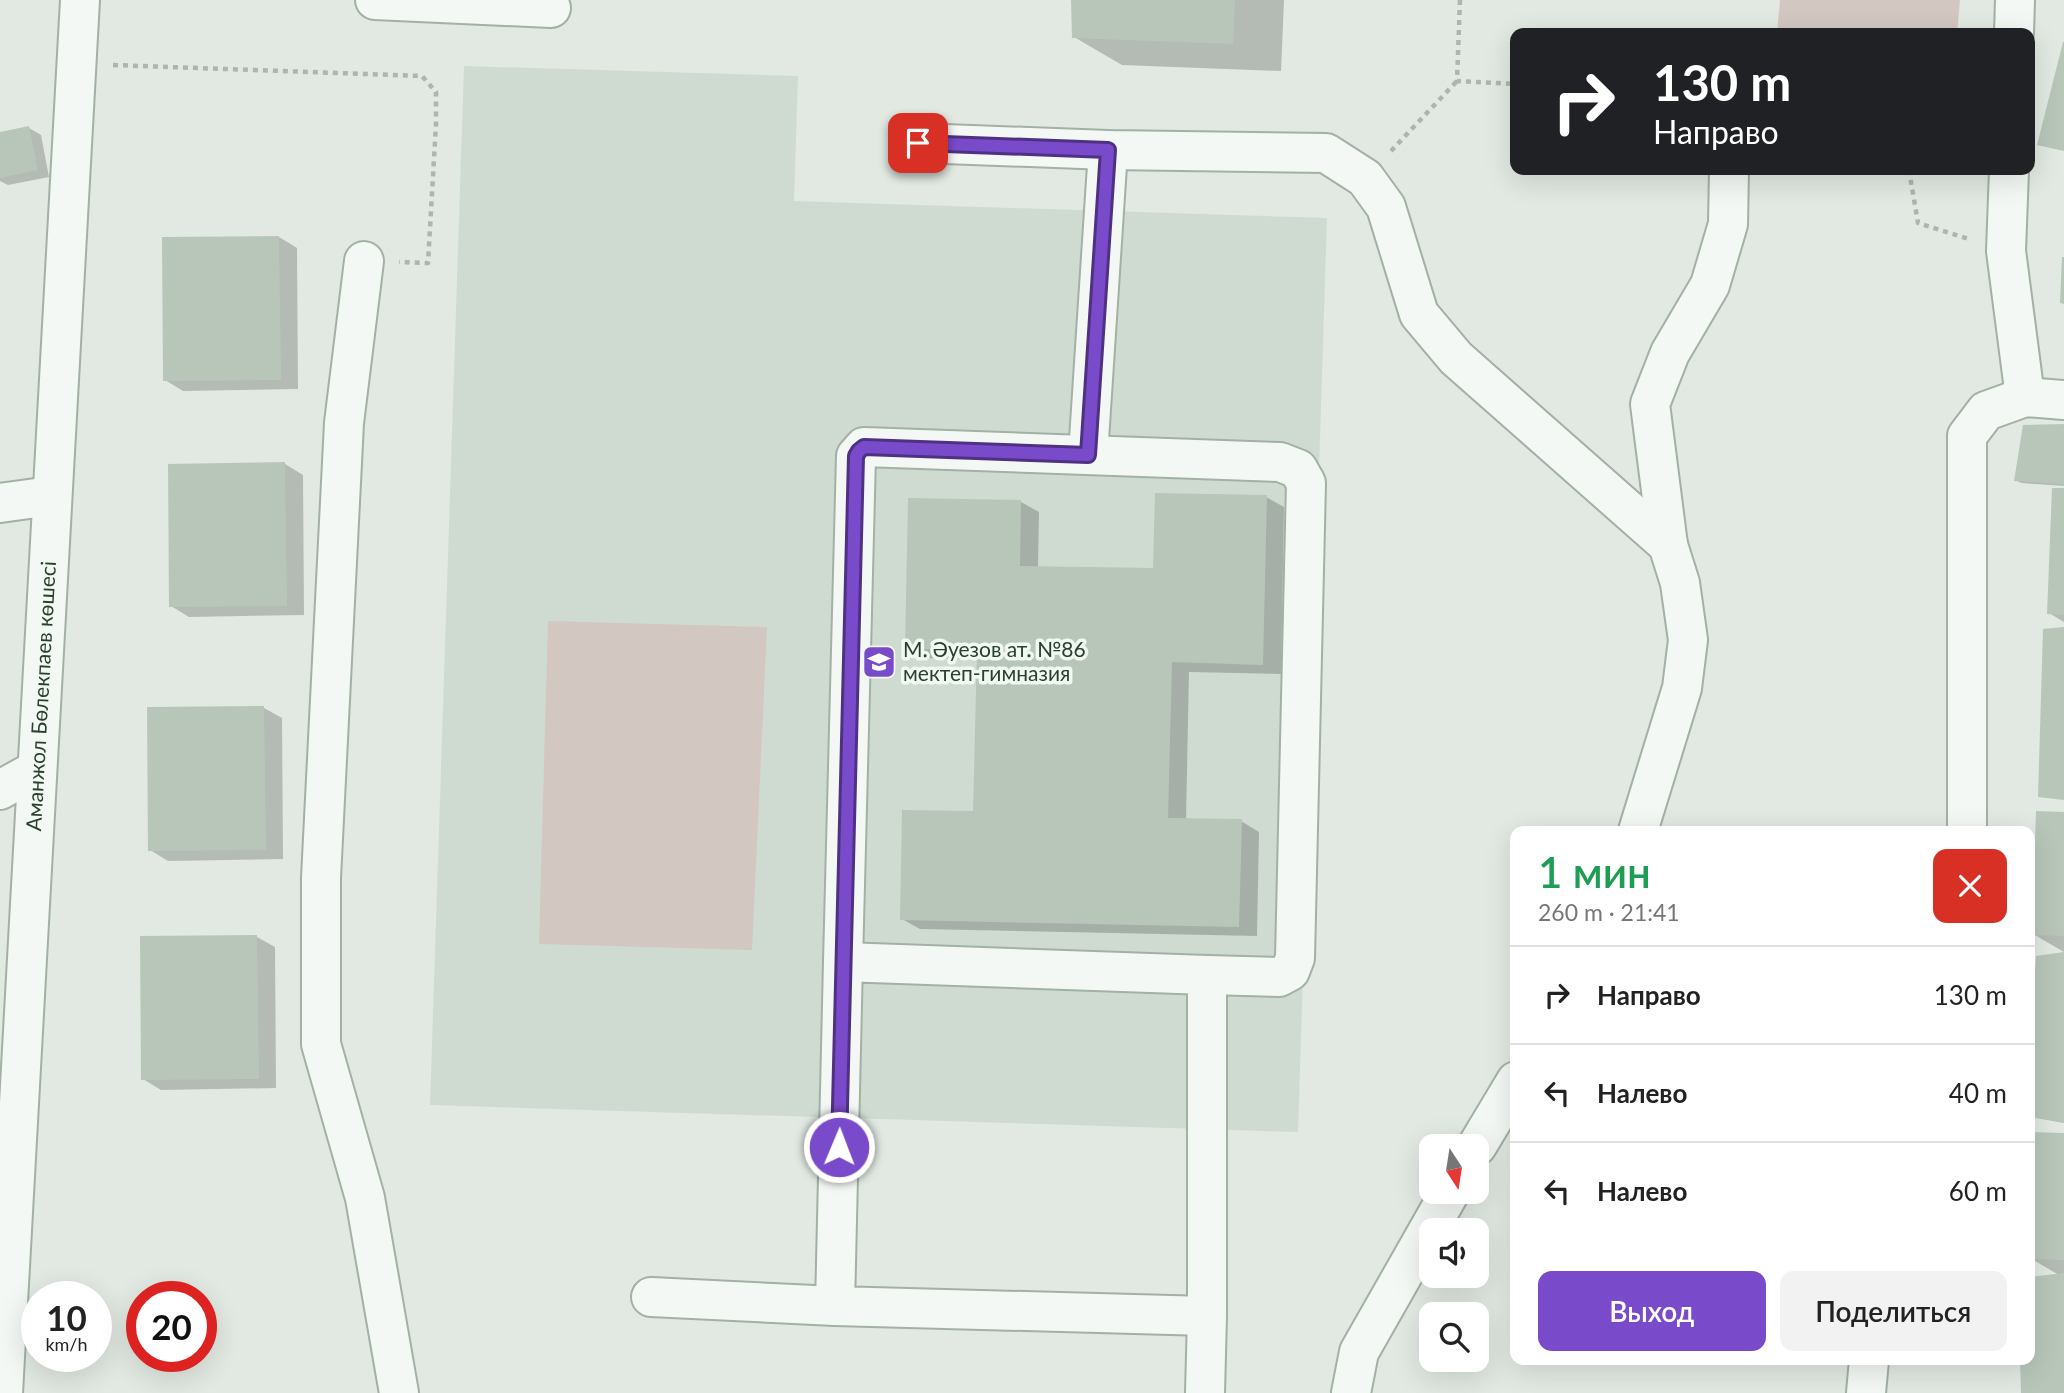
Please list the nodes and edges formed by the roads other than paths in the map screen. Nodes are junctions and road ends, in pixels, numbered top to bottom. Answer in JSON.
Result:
{"nodes":[{"id":1,"x":80,"y":0,"type":"edge"},
{"id":2,"x":375,"y":0,"type":"edge"},
{"id":3,"x":2015,"y":0,"type":"edge"},
{"id":4,"x":551,"y":8,"type":"dead end"},
{"id":5,"x":2014,"y":28,"type":"edge"},
{"id":6,"x":918,"y":143,"type":"dead end"},
{"id":7,"x":1108,"y":150,"type":"junction"},
{"id":8,"x":1729,"y":175,"type":"edge"},
{"id":9,"x":2009,"y":175,"type":"edge"},
{"id":10,"x":363,"y":261,"type":"road end"},
{"id":11,"x":2025,"y":397,"type":"junction"},
{"id":12,"x":2064,"y":400,"type":"edge"},
{"id":13,"x":1088,"y":455,"type":"junction"},
{"id":14,"x":51,"y":496,"type":"junction"},
{"id":15,"x":0,"y":503,"type":"edge"},
{"id":16,"x":1668,"y":545,"type":"junction"},
{"id":17,"x":36,"y":770,"type":"junction"},
{"id":18,"x":0,"y":790,"type":"edge"},
{"id":19,"x":1640,"y":826,"type":"edge"},
{"id":20,"x":1967,"y":826,"type":"edge"},
{"id":21,"x":843,"y":962,"type":"junction"},
{"id":22,"x":1207,"y":975,"type":"junction"},
{"id":23,"x":1510,"y":1091,"type":"edge"},
{"id":24,"x":1484,"y":1134,"type":"edge"},
{"id":25,"x":1443,"y":1204,"type":"edge"},
{"id":26,"x":651,"y":1297,"type":"dead end"},
{"id":27,"x":835,"y":1306,"type":"junction"},
{"id":28,"x":1207,"y":1315,"type":"junction"},
{"id":29,"x":1869,"y":1365,"type":"edge"},
{"id":30,"x":3,"y":1393,"type":"edge"},
{"id":31,"x":399,"y":1393,"type":"edge"},
{"id":32,"x":1205,"y":1393,"type":"edge"},
{"id":33,"x":1351,"y":1393,"type":"edge"},
{"id":34,"x":1866,"y":1393,"type":"edge"}],
"edges":[{"from":1,"to":14,"type":"street","name":"Аманжол Бөлекпаев көшесі"},
{"from":2,"to":4,"type":"street"},
{"from":3,"to":5,"type":"street"},
{"from":6,"to":7,"type":"street"},
{"from":7,"to":13,"type":"street"},
{"from":7,"to":16,"type":"street"},
{"from":8,"to":16,"type":"street"},
{"from":9,"to":11,"type":"street"},
{"from":10,"to":31,"type":"street"},
{"from":11,"to":12,"type":"street"},
{"from":11,"to":20,"type":"street"},
{"from":13,"to":21,"type":"street"},
{"from":13,"to":22,"type":"street"},
{"from":14,"to":15,"type":"street"},
{"from":14,"to":17,"type":"street","name":"Аманжол Бөлекпаев көшесі"},
{"from":16,"to":19,"type":"street"},
{"from":17,"to":18,"type":"street"},
{"from":17,"to":30,"type":"street","name":"Аманжол Бөлекпаев көшесі"},
{"from":21,"to":22,"type":"street"},
{"from":21,"to":27,"type":"street"},
{"from":22,"to":28,"type":"street"},
{"from":23,"to":24,"type":"street"},
{"from":25,"to":33,"type":"street"},
{"from":26,"to":27,"type":"street"},
{"from":27,"to":28,"type":"street"},
{"from":28,"to":32,"type":"street"},
{"from":29,"to":34,"type":"street"}]}
